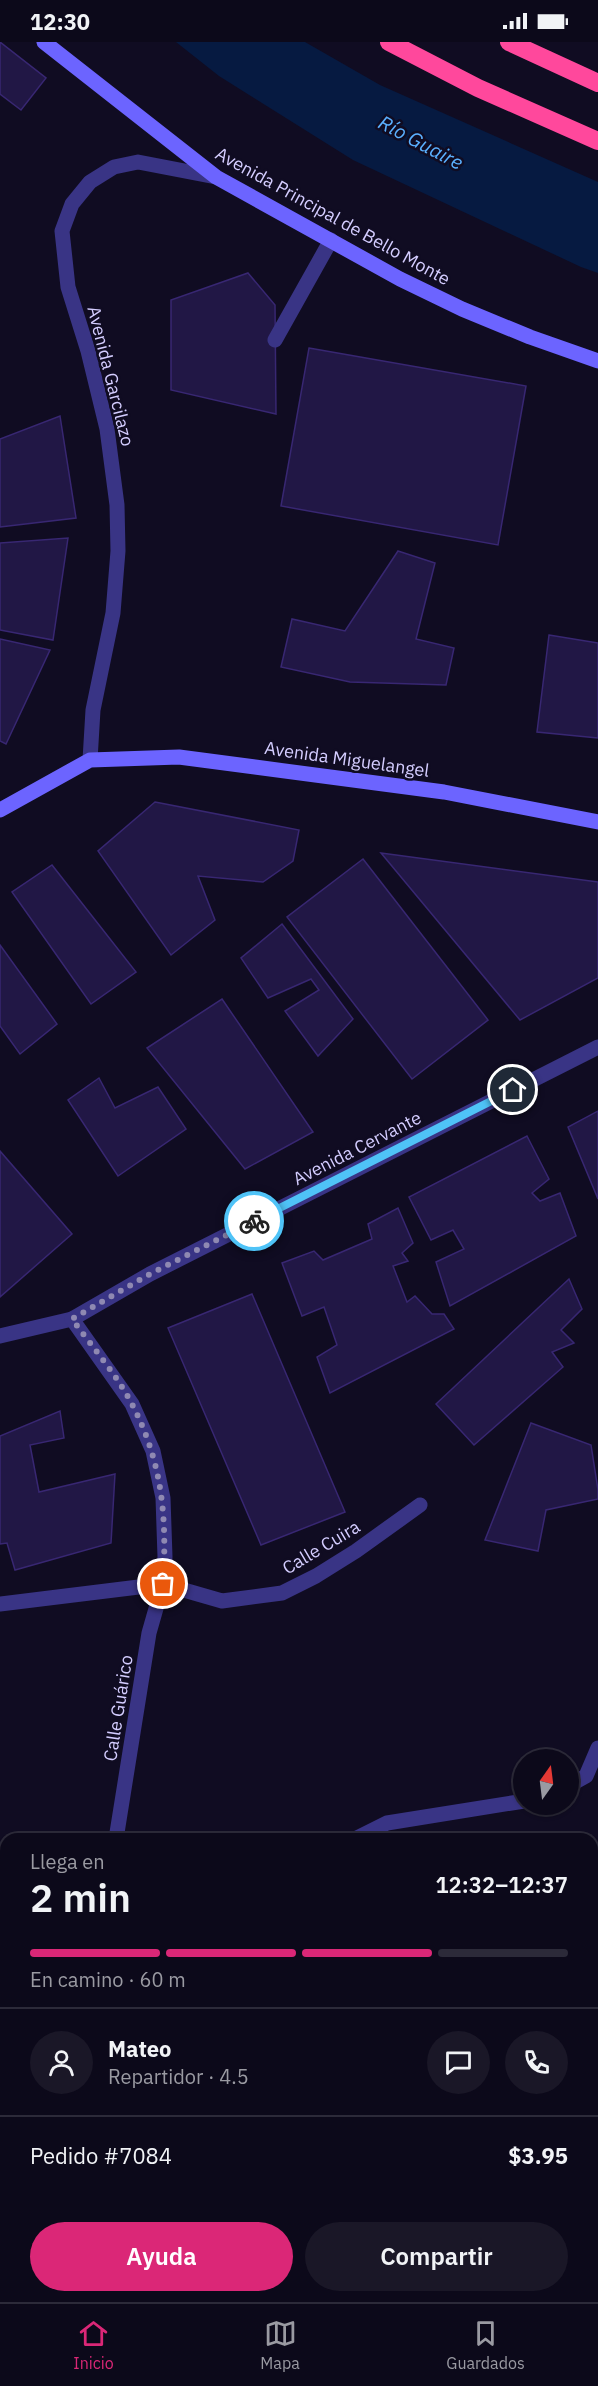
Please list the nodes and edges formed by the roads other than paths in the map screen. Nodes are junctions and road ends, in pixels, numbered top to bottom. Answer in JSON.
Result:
{"nodes":[{"id":1,"x":44,"y":42,"type":"edge"},
{"id":2,"x":389,"y":42,"type":"edge"},
{"id":3,"x":509,"y":42,"type":"edge"},
{"id":4,"x":598,"y":84,"type":"edge"},
{"id":5,"x":598,"y":141,"type":"edge"},
{"id":6,"x":216,"y":177,"type":"junction"},
{"id":7,"x":331,"y":240,"type":"junction"},
{"id":8,"x":275,"y":340,"type":"dead end"},
{"id":9,"x":598,"y":361,"type":"edge"},
{"id":10,"x":90,"y":760,"type":"junction"},
{"id":11,"x":0,"y":810,"type":"edge"},
{"id":12,"x":598,"y":822,"type":"edge"},
{"id":13,"x":598,"y":1047,"type":"edge"},
{"id":14,"x":72,"y":1319,"type":"junction"},
{"id":15,"x":0,"y":1335,"type":"edge"},
{"id":16,"x":420,"y":1505,"type":"dead end"},
{"id":17,"x":163,"y":1584,"type":"junction"},
{"id":18,"x":0,"y":1604,"type":"edge"},
{"id":19,"x":598,"y":1748,"type":"edge"},
{"id":20,"x":579,"y":1780,"type":"edge"},
{"id":21,"x":513,"y":1803,"type":"edge"},
{"id":22,"x":117,"y":1833,"type":"edge"},
{"id":23,"x":367,"y":1833,"type":"edge"}],
"edges":[{"from":1,"to":6,"type":"street","name":"Avenida Principal de Bello Monte"},
{"from":2,"to":5,"type":"highway"},
{"from":3,"to":4,"type":"highway"},
{"from":6,"to":7,"type":"street","name":"Avenida Principal de Bello Monte"},
{"from":6,"to":10,"type":"street","name":"Avenida Garcilazo"},
{"from":7,"to":8,"type":"street"},
{"from":7,"to":9,"type":"street","name":"Avenida Principal de Bello Monte"},
{"from":10,"to":11,"type":"street"},
{"from":10,"to":12,"type":"street","name":"Avenida Miguelangel"},
{"from":13,"to":14,"type":"street","name":"Avenida Cervante"},
{"from":14,"to":15,"type":"street","name":"Avenida Cervante"},
{"from":14,"to":17,"type":"street","name":"Calle Guárico"},
{"from":16,"to":17,"type":"street","name":"Calle Cuira"},
{"from":17,"to":18,"type":"street"},
{"from":17,"to":22,"type":"street","name":"Calle Guárico"},
{"from":19,"to":20,"type":"street"},
{"from":21,"to":23,"type":"street"}]}
